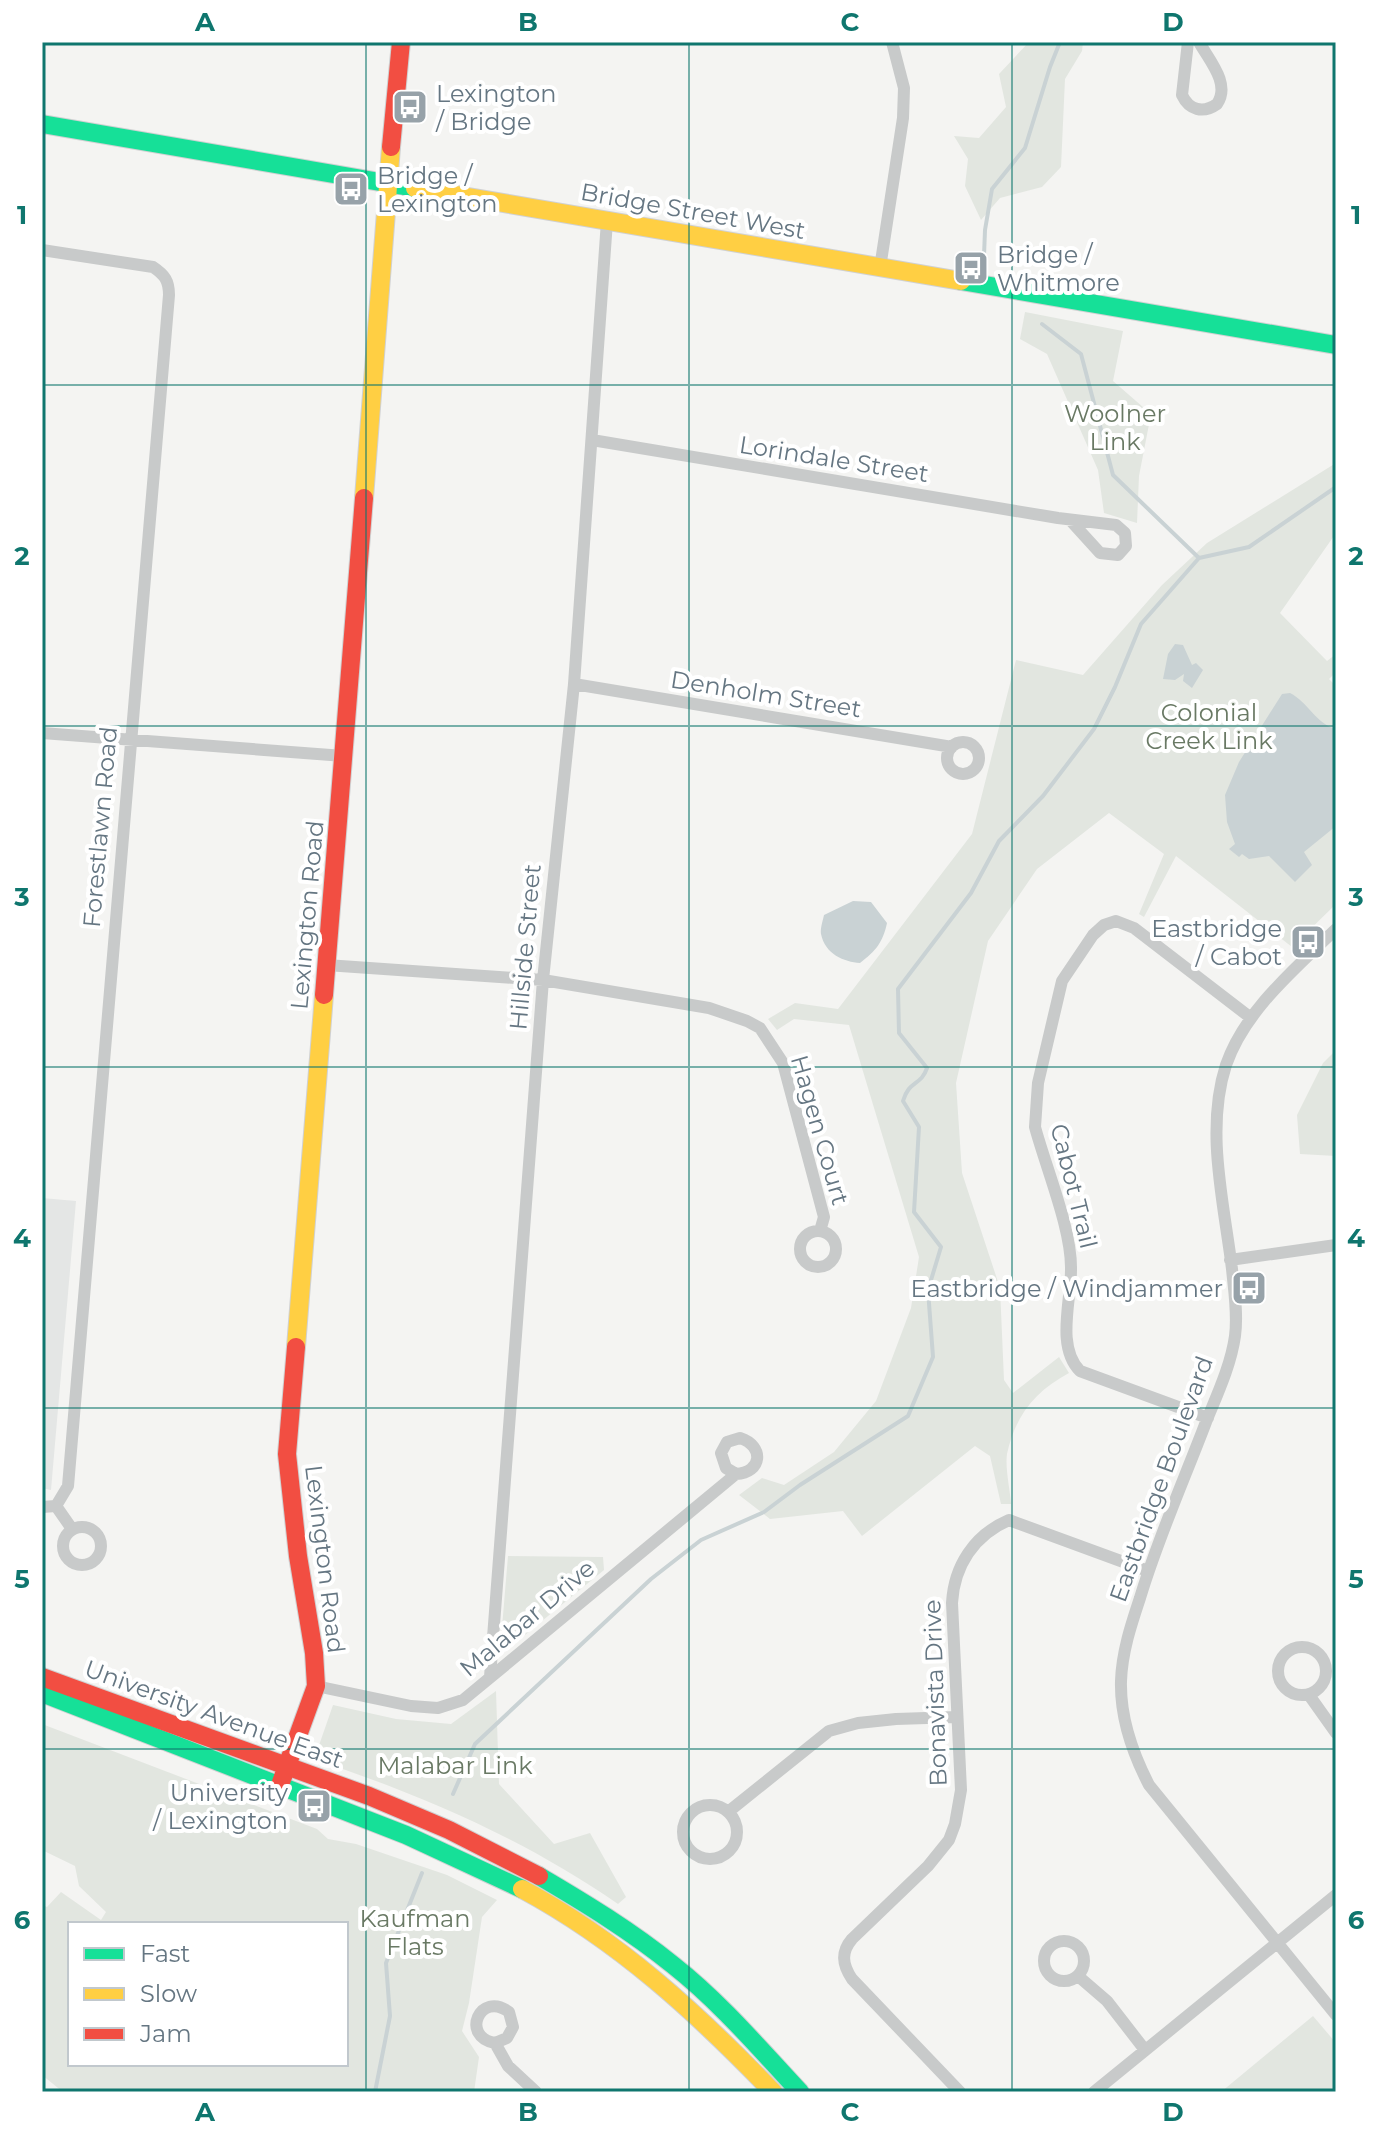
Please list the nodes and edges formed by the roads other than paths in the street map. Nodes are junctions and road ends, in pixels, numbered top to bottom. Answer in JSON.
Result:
{"nodes":[{"id":1,"x":401,"y":42,"type":"edge"},
{"id":2,"x":892,"y":42,"type":"edge"},
{"id":3,"x":1188,"y":42,"type":"edge"},
{"id":4,"x":1199,"y":42,"type":"edge"},
{"id":5,"x":42,"y":124,"type":"edge"},
{"id":6,"x":388,"y":181,"type":"junction"},
{"id":7,"x":607,"y":221,"type":"junction"},
{"id":8,"x":42,"y":250,"type":"edge"},
{"id":9,"x":880,"y":268,"type":"junction"},
{"id":10,"x":1336,"y":345,"type":"edge"},
{"id":11,"x":592,"y":440,"type":"junction"},
{"id":12,"x":1070,"y":520,"type":"dead end"},
{"id":13,"x":574,"y":684,"type":"junction"},
{"id":14,"x":42,"y":733,"type":"edge"},
{"id":15,"x":130,"y":739,"type":"junction"},
{"id":16,"x":952,"y":747,"type":"dead end"},
{"id":17,"x":344,"y":756,"type":"junction"},
{"id":18,"x":1336,"y":929,"type":"edge"},
{"id":19,"x":326,"y":965,"type":"junction"},
{"id":20,"x":543,"y":980,"type":"junction"},
{"id":21,"x":1251,"y":1018,"type":"junction"},
{"id":22,"x":820,"y":1231,"type":"dead end"},
{"id":23,"x":1336,"y":1245,"type":"edge"},
{"id":24,"x":1230,"y":1260,"type":"junction"},
{"id":25,"x":1208,"y":1418,"type":"junction"},
{"id":26,"x":736,"y":1474,"type":"dead end"},
{"id":27,"x":56,"y":1506,"type":"junction"},
{"id":28,"x":42,"y":1507,"type":"edge"},
{"id":29,"x":72,"y":1529,"type":"dead end"},
{"id":30,"x":1148,"y":1571,"type":"junction"},
{"id":31,"x":42,"y":1677,"type":"edge"},
{"id":32,"x":490,"y":1677,"type":"junction"},
{"id":33,"x":316,"y":1686,"type":"junction"},
{"id":34,"x":42,"y":1693,"type":"edge"},
{"id":35,"x":1309,"y":1695,"type":"junction"},
{"id":36,"x":957,"y":1717,"type":"junction"},
{"id":37,"x":1336,"y":1733,"type":"edge"},
{"id":38,"x":287,"y":1766,"type":"junction"},
{"id":39,"x":280,"y":1785,"type":"junction"},
{"id":40,"x":728,"y":1812,"type":"junction"},
{"id":41,"x":1336,"y":1895,"type":"edge"},
{"id":42,"x":1276,"y":1942,"type":"junction"},
{"id":43,"x":1078,"y":1976,"type":"dead end"},
{"id":44,"x":1336,"y":2015,"type":"edge"},
{"id":45,"x":495,"y":2043,"type":"dead end"},
{"id":46,"x":1145,"y":2050,"type":"junction"},
{"id":47,"x":536,"y":2092,"type":"edge"},
{"id":48,"x":773,"y":2092,"type":"edge"},
{"id":49,"x":800,"y":2092,"type":"edge"},
{"id":50,"x":960,"y":2092,"type":"edge"},
{"id":51,"x":1094,"y":2092,"type":"edge"}],
"edges":[{"from":1,"to":6,"type":"main road","name":"Lexington Road"},
{"from":2,"to":9,"type":"street"},
{"from":3,"to":4,"type":"street"},
{"from":5,"to":6,"type":"main road","name":"Bridge Street West"},
{"from":6,"to":7,"type":"main road","name":"Bridge Street West"},
{"from":6,"to":17,"type":"main road","name":"Lexington Road"},
{"from":7,"to":9,"type":"main road","name":"Bridge Street West"},
{"from":7,"to":11,"type":"street","name":"Hillside Street"},
{"from":8,"to":15,"type":"street","name":"Forestlawn Road"},
{"from":9,"to":10,"type":"main road","name":"Bridge Street West"},
{"from":11,"to":12,"type":"street","name":"Lorindale Street"},
{"from":11,"to":13,"type":"street","name":"Hillside Street"},
{"from":13,"to":16,"type":"street","name":"Denholm Street"},
{"from":13,"to":20,"type":"street","name":"Hillside Street"},
{"from":14,"to":15,"type":"street"},
{"from":15,"to":17,"type":"street"},
{"from":15,"to":27,"type":"street","name":"Forestlawn Road"},
{"from":17,"to":19,"type":"main road","name":"Lexington Road"},
{"from":18,"to":21,"type":"street","name":"Eastbridge Boulevard"},
{"from":19,"to":20,"type":"street","name":"Hagen Court"},
{"from":19,"to":33,"type":"main road","name":"Lexington Road"},
{"from":20,"to":22,"type":"street","name":"Hagen Court"},
{"from":20,"to":32,"type":"street","name":"Hillside Street"},
{"from":21,"to":24,"type":"street","name":"Eastbridge Boulevard"},
{"from":21,"to":25,"type":"street","name":"Cabot Trail"},
{"from":23,"to":24,"type":"street"},
{"from":24,"to":25,"type":"street","name":"Eastbridge Boulevard"},
{"from":25,"to":30,"type":"street","name":"Eastbridge Boulevard"},
{"from":26,"to":32,"type":"street","name":"Malabar Drive"},
{"from":27,"to":28,"type":"street"},
{"from":27,"to":29,"type":"street"},
{"from":30,"to":36,"type":"street","name":"Bonavista Drive"},
{"from":30,"to":42,"type":"street","name":"Eastbridge Boulevard"},
{"from":31,"to":38,"type":"main road","name":"University Avenue East"},
{"from":32,"to":33,"type":"street","name":"Malabar Drive"},
{"from":33,"to":38,"type":"main road","name":"Lexington Road"},
{"from":34,"to":39,"type":"main road","name":"University Avenue East"},
{"from":35,"to":35,"type":"street"},
{"from":35,"to":37,"type":"street"},
{"from":36,"to":40,"type":"street"},
{"from":36,"to":50,"type":"street","name":"Bonavista Drive"},
{"from":38,"to":39,"type":"main road","name":"Lexington Road"},
{"from":38,"to":49,"type":"main road","name":"University Avenue East"},
{"from":39,"to":48,"type":"main road","name":"University Avenue East"},
{"from":40,"to":40,"type":"street"},
{"from":41,"to":42,"type":"street"},
{"from":42,"to":44,"type":"street","name":"Eastbridge Boulevard"},
{"from":42,"to":46,"type":"street"},
{"from":43,"to":46,"type":"street"},
{"from":45,"to":47,"type":"street"},
{"from":46,"to":51,"type":"street"}]}
